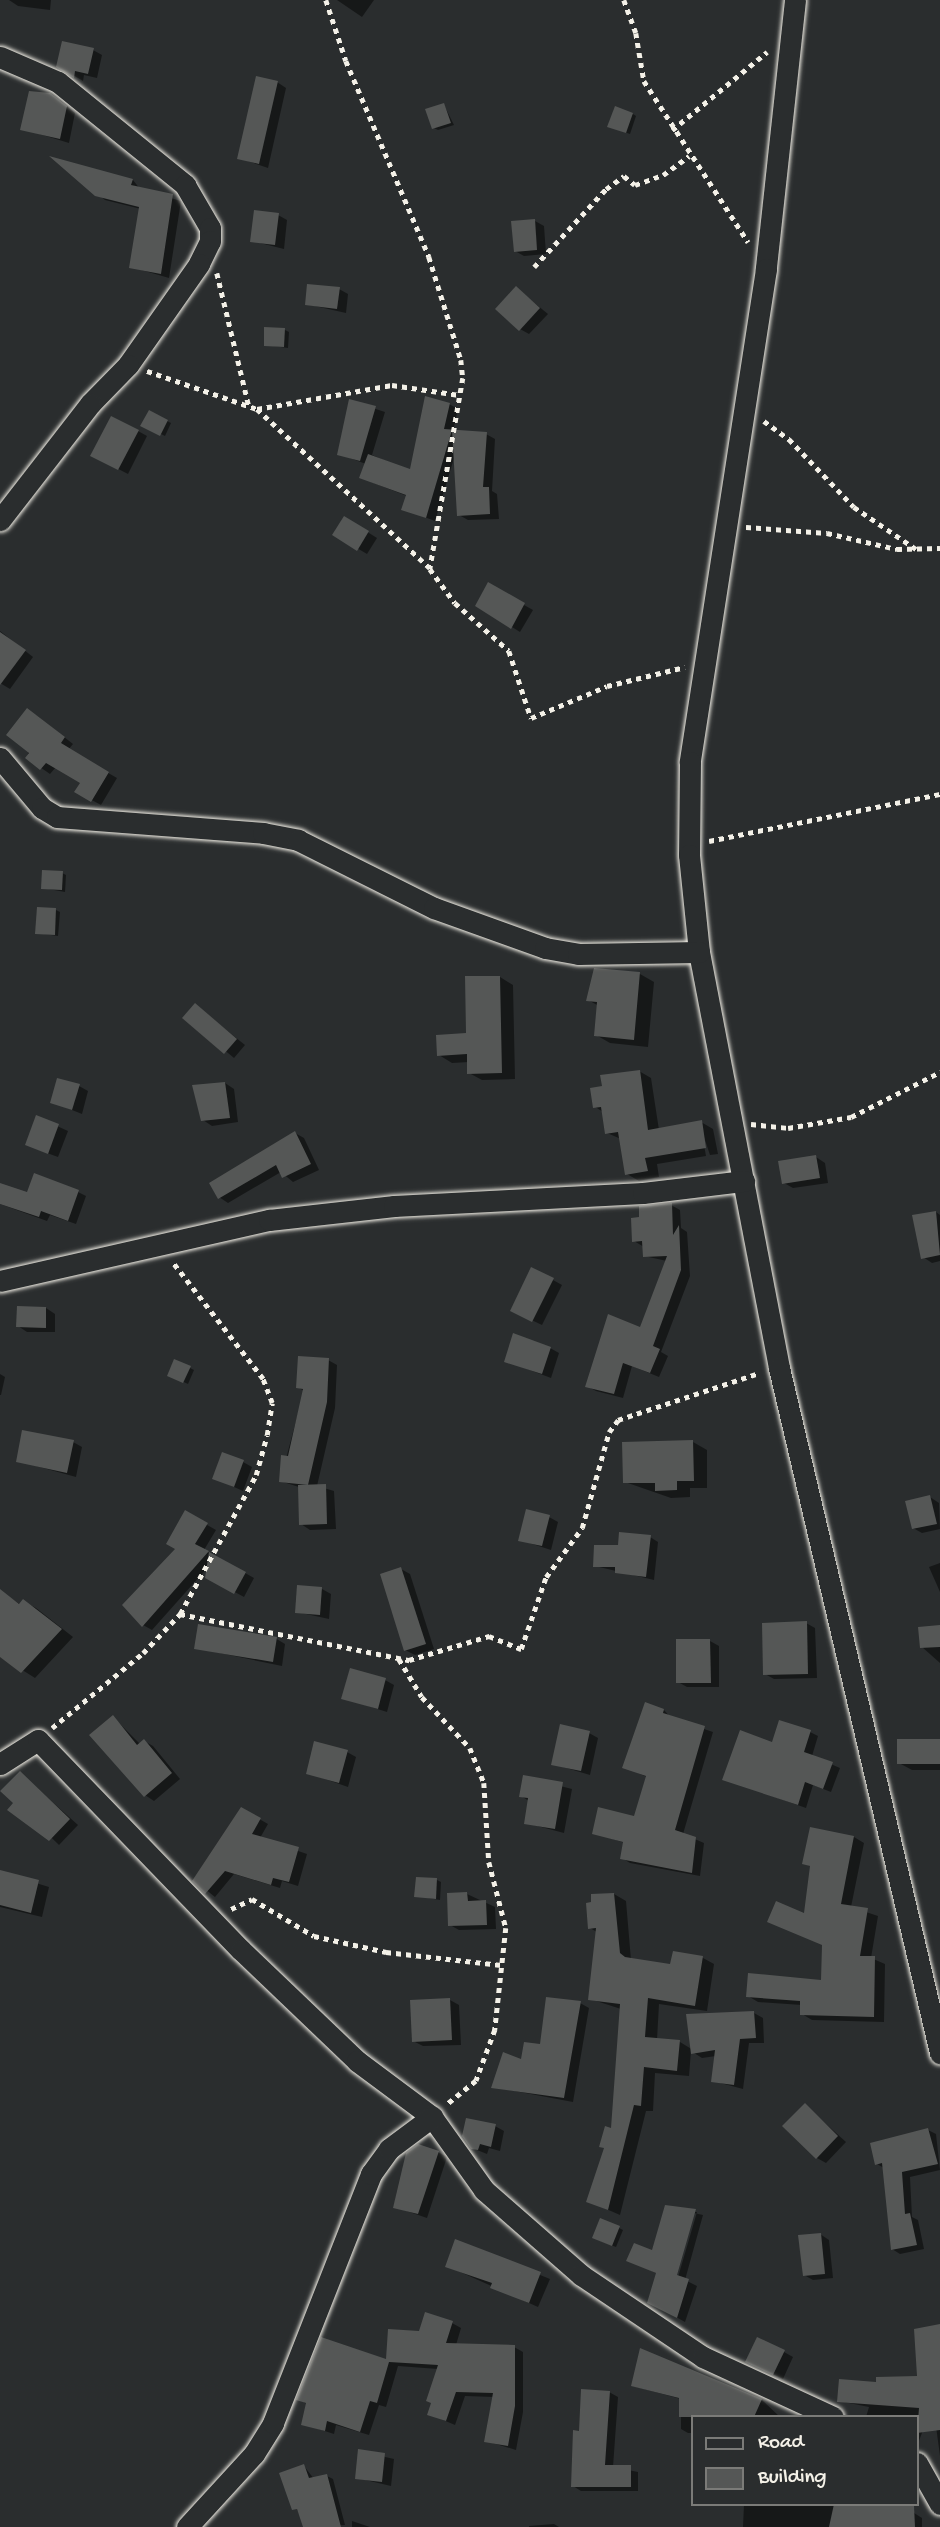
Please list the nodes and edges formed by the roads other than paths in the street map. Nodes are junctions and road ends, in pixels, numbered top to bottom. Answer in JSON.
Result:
{"nodes":[{"id":1,"x":795,"y":0,"type":"edge"},
{"id":2,"x":0,"y":57,"type":"edge"},
{"id":3,"x":0,"y":520,"type":"edge"},
{"id":4,"x":0,"y":758,"type":"edge"},
{"id":5,"x":699,"y":952,"type":"junction"},
{"id":6,"x":744,"y":1181,"type":"junction"},
{"id":7,"x":0,"y":1281,"type":"edge"},
{"id":8,"x":0,"y":1764,"type":"edge"},
{"id":9,"x":940,"y":2053,"type":"edge"},
{"id":10,"x":432,"y":2117,"type":"junction"},
{"id":11,"x":829,"y":2415,"type":"edge"},
{"id":12,"x":919,"y":2467,"type":"edge"},
{"id":13,"x":940,"y":2504,"type":"edge"},
{"id":14,"x":187,"y":2527,"type":"edge"}],
"edges":[{"from":1,"to":5,"type":"street"},
{"from":2,"to":3,"type":"street"},
{"from":4,"to":5,"type":"street"},
{"from":5,"to":6,"type":"street"},
{"from":6,"to":7,"type":"street"},
{"from":6,"to":9,"type":"street"},
{"from":8,"to":10,"type":"street"},
{"from":10,"to":11,"type":"street"},
{"from":10,"to":14,"type":"street"},
{"from":12,"to":13,"type":"street"}]}
